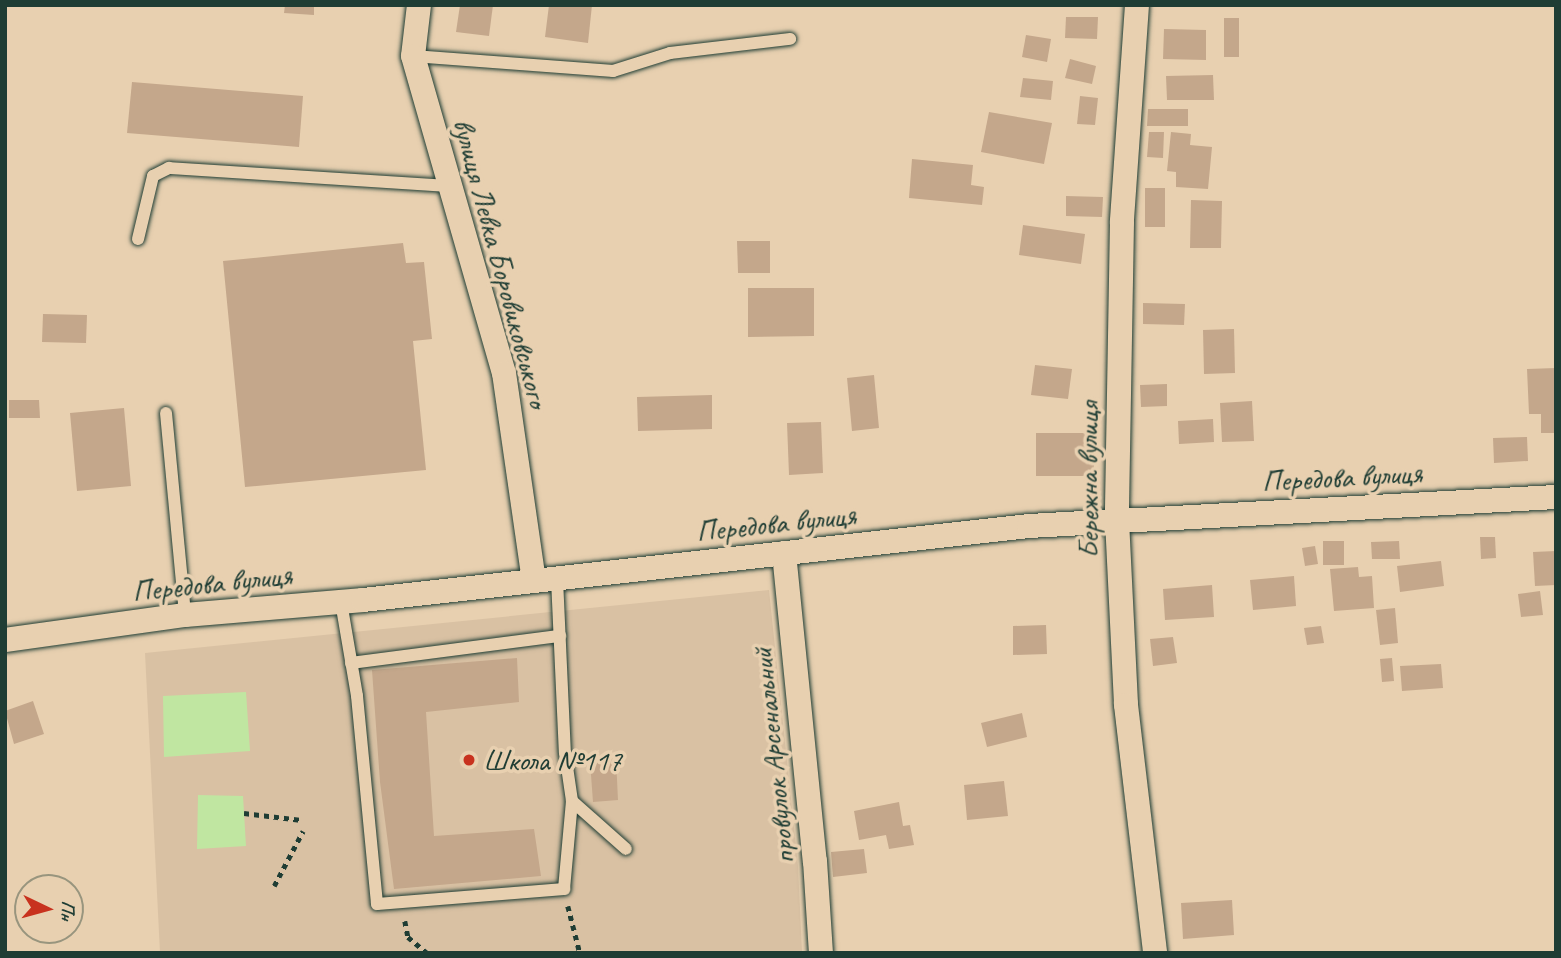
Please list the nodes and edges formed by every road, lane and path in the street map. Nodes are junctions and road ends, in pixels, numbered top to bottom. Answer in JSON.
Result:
{"nodes":[{"id":1,"x":419,"y":5,"type":"edge"},
{"id":2,"x":1137,"y":5,"type":"edge"},
{"id":3,"x":790,"y":39,"type":"dead end"},
{"id":4,"x":413,"y":56,"type":"junction"},
{"id":5,"x":450,"y":186,"type":"junction"},
{"id":6,"x":138,"y":239,"type":"dead end"},
{"id":7,"x":166,"y":413,"type":"dead end"},
{"id":8,"x":1556,"y":497,"type":"edge"},
{"id":9,"x":1117,"y":520,"type":"junction"},
{"id":10,"x":784,"y":553,"type":"junction"},
{"id":11,"x":546,"y":579,"type":"junction"},
{"id":12,"x":341,"y":602,"type":"junction"},
{"id":13,"x":185,"y":615,"type":"junction"},
{"id":14,"x":560,"y":636,"type":"junction"},
{"id":15,"x":5,"y":640,"type":"edge"},
{"id":16,"x":351,"y":663,"type":"junction"},
{"id":17,"x":572,"y":801,"type":"junction"},
{"id":18,"x":244,"y":813,"type":"dead end"},
{"id":19,"x":302,"y":820,"type":"dead end"},
{"id":20,"x":303,"y":831,"type":"dead end"},
{"id":21,"x":626,"y":849,"type":"dead end"},
{"id":22,"x":274,"y":886,"type":"dead end"},
{"id":23,"x":564,"y":889,"type":"junction"},
{"id":24,"x":402,"y":902,"type":"junction"},
{"id":25,"x":427,"y":953,"type":"edge"},
{"id":26,"x":580,"y":953,"type":"edge"},
{"id":27,"x":821,"y":953,"type":"edge"},
{"id":28,"x":1156,"y":953,"type":"edge"}],
"edges":[{"from":1,"to":4,"type":"street","name":"вулиця Левка Боровиковського"},
{"from":2,"to":9,"type":"street","name":"Бережна вулиця"},
{"from":3,"to":4,"type":"lane"},
{"from":4,"to":5,"type":"street","name":"вулиця Левка Боровиковського"},
{"from":5,"to":6,"type":"lane"},
{"from":5,"to":11,"type":"street","name":"вулиця Левка Боровиковського"},
{"from":7,"to":13,"type":"lane"},
{"from":8,"to":9,"type":"street","name":"Передова вулиця"},
{"from":9,"to":10,"type":"street","name":"Передова вулиця"},
{"from":9,"to":28,"type":"street","name":"Бережна вулиця"},
{"from":10,"to":11,"type":"street","name":"Передова вулиця"},
{"from":10,"to":27,"type":"street","name":"провулок Арсенальний"},
{"from":11,"to":12,"type":"street","name":"Передова вулиця"},
{"from":11,"to":14,"type":"lane"},
{"from":12,"to":13,"type":"street","name":"Передова вулиця"},
{"from":12,"to":16,"type":"lane"},
{"from":13,"to":15,"type":"street","name":"Передова вулиця"},
{"from":14,"to":16,"type":"lane"},
{"from":14,"to":17,"type":"lane"},
{"from":16,"to":24,"type":"lane"},
{"from":17,"to":21,"type":"lane"},
{"from":17,"to":23,"type":"lane"},
{"from":18,"to":19,"type":"path"},
{"from":20,"to":22,"type":"path"},
{"from":23,"to":24,"type":"lane"},
{"from":23,"to":26,"type":"path"},
{"from":24,"to":25,"type":"path"}]}
